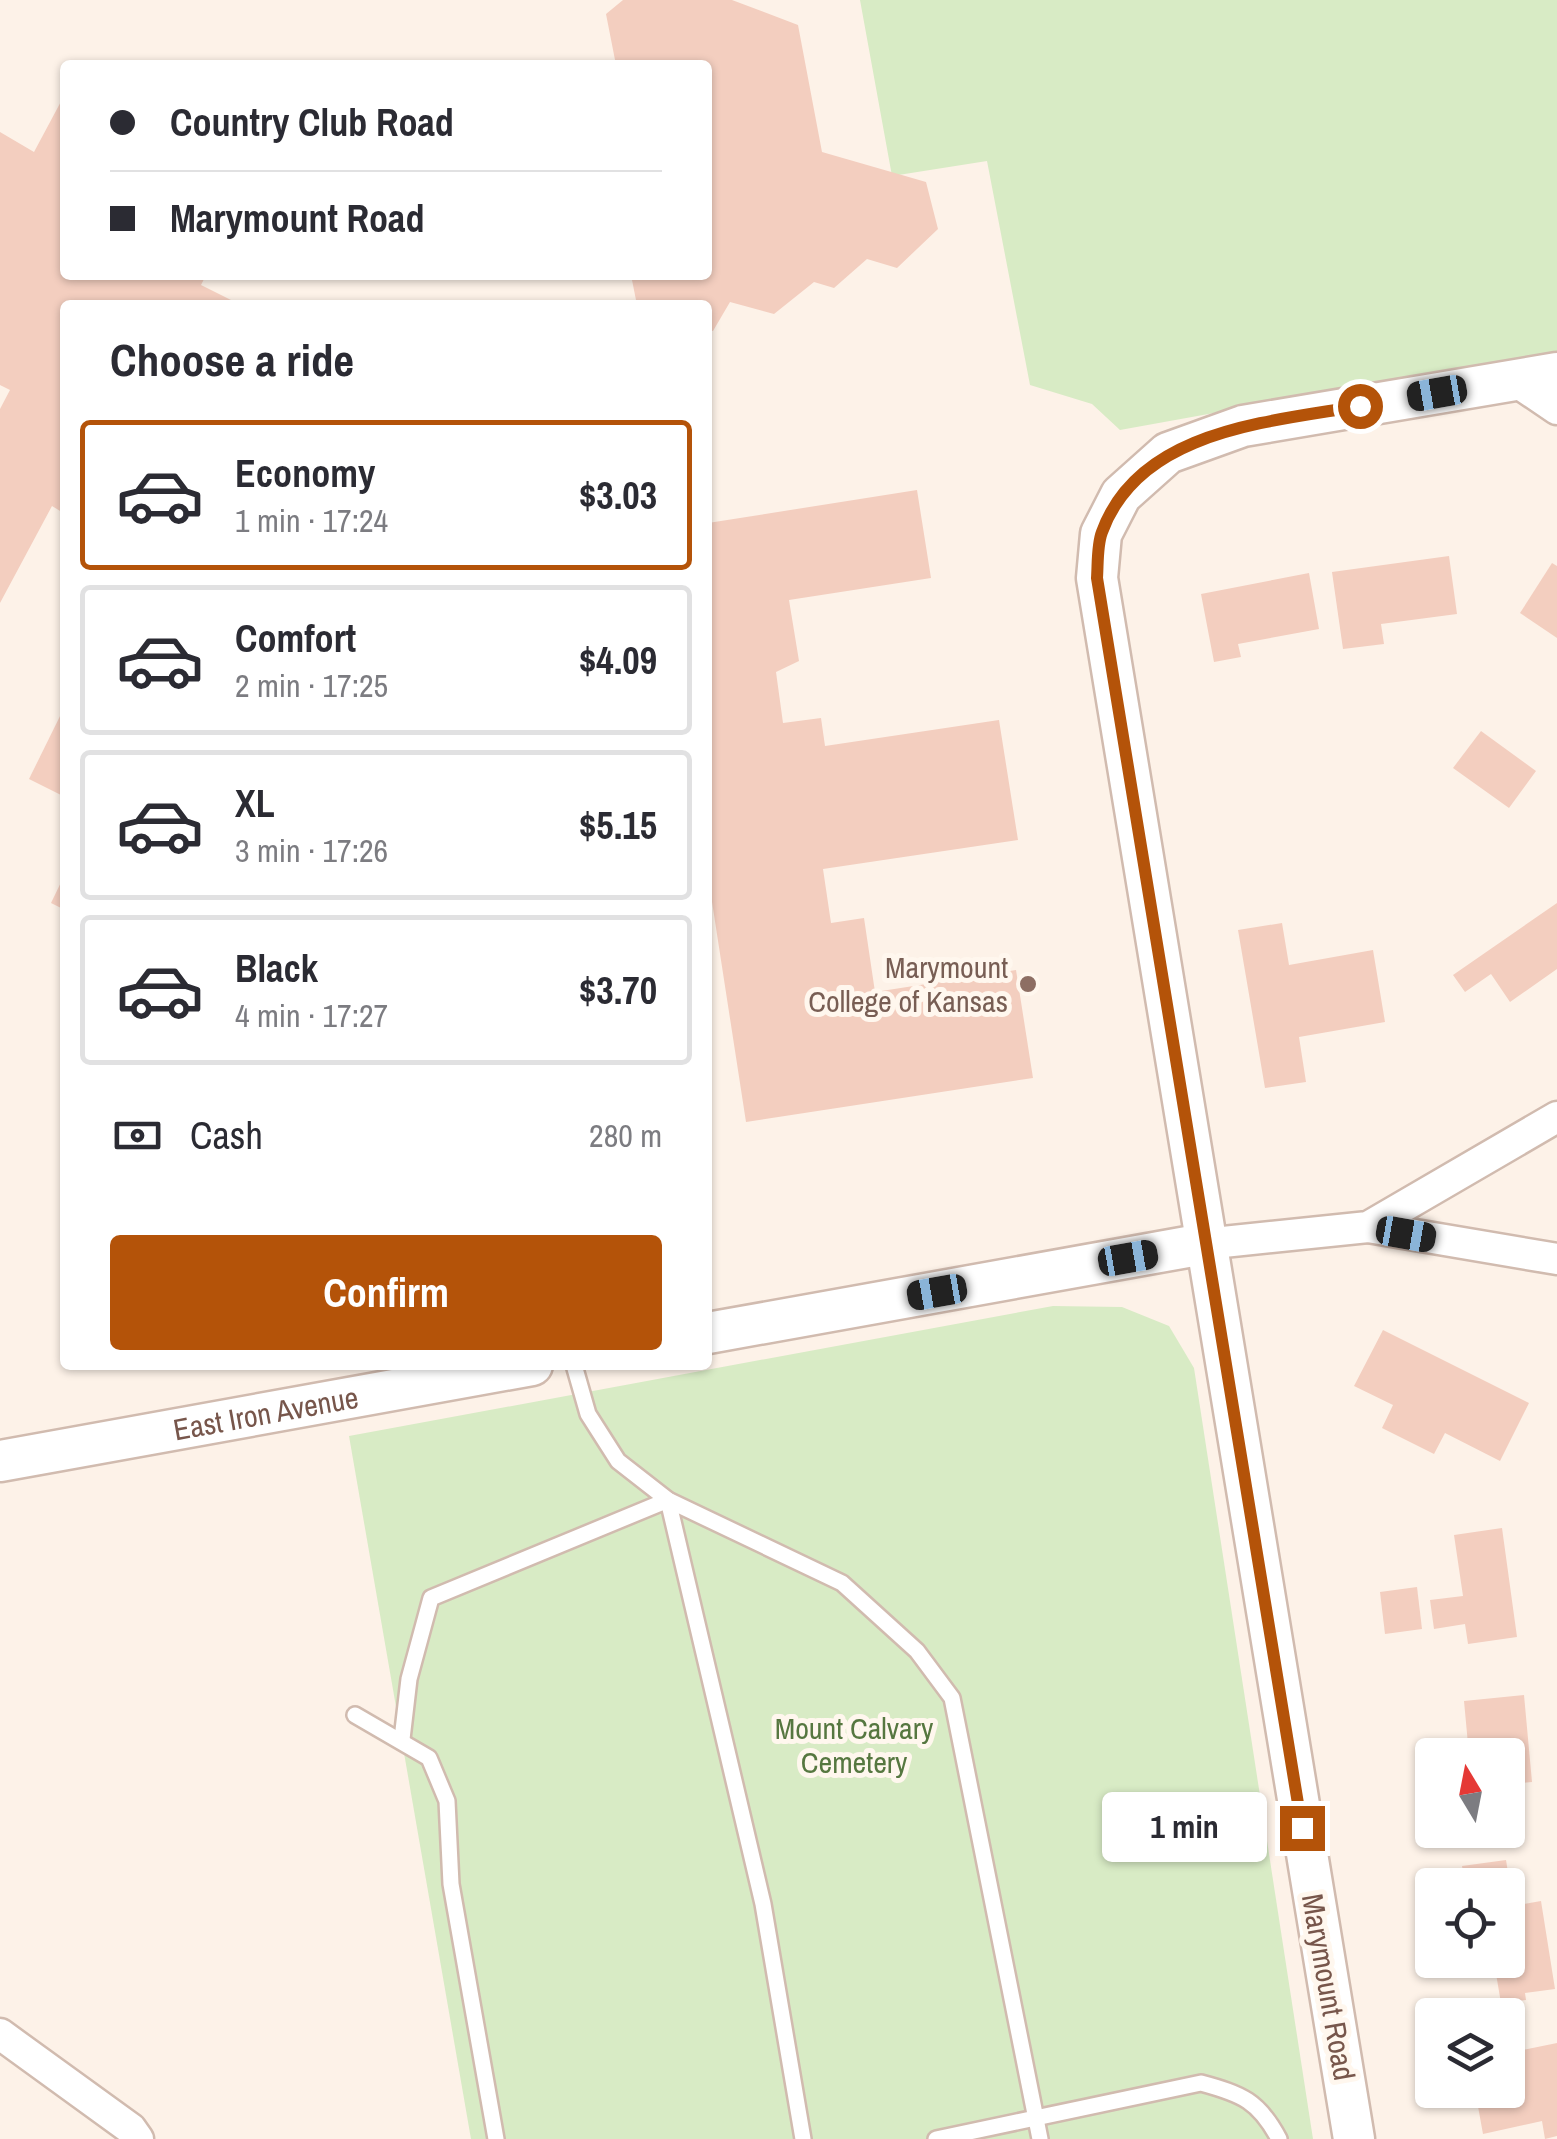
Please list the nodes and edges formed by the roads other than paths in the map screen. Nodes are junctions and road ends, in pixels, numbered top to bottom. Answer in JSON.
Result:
{"nodes":[{"id":1,"x":1557,"y":373,"type":"edge"},
{"id":2,"x":1514,"y":380,"type":"junction"},
{"id":3,"x":1557,"y":409,"type":"edge"},
{"id":4,"x":1557,"y":1118,"type":"edge"},
{"id":5,"x":1368,"y":1227,"type":"junction"},
{"id":6,"x":1204,"y":1244,"type":"junction"},
{"id":7,"x":1557,"y":1260,"type":"edge"},
{"id":8,"x":712,"y":1332,"type":"edge"},
{"id":9,"x":504,"y":1370,"type":"edge"},
{"id":10,"x":575,"y":1370,"type":"edge"},
{"id":11,"x":0,"y":1461,"type":"edge"},
{"id":12,"x":668,"y":1500,"type":"junction"},
{"id":13,"x":355,"y":1715,"type":"dead end"},
{"id":14,"x":402,"y":1739,"type":"junction"},
{"id":15,"x":0,"y":2034,"type":"edge"},
{"id":16,"x":1036,"y":2120,"type":"junction"},
{"id":17,"x":138,"y":2139,"type":"edge"},
{"id":18,"x":496,"y":2139,"type":"edge"},
{"id":19,"x":804,"y":2139,"type":"edge"},
{"id":20,"x":936,"y":2139,"type":"edge"},
{"id":21,"x":1040,"y":2139,"type":"edge"},
{"id":22,"x":1279,"y":2139,"type":"edge"},
{"id":23,"x":1354,"y":2139,"type":"edge"}],
"edges":[{"from":1,"to":2,"type":"street"},
{"from":2,"to":3,"type":"street"},
{"from":2,"to":6,"type":"street","name":"Marymount Road"},
{"from":4,"to":5,"type":"street"},
{"from":5,"to":6,"type":"street"},
{"from":5,"to":7,"type":"street"},
{"from":6,"to":8,"type":"street"},
{"from":6,"to":23,"type":"street","name":"Marymount Road"},
{"from":9,"to":11,"type":"street","name":"East Iron Avenue"},
{"from":10,"to":12,"type":"lane"},
{"from":12,"to":14,"type":"lane"},
{"from":12,"to":16,"type":"lane"},
{"from":12,"to":19,"type":"lane"},
{"from":13,"to":14,"type":"lane"},
{"from":14,"to":18,"type":"lane"},
{"from":15,"to":17,"type":"street"},
{"from":16,"to":20,"type":"lane"},
{"from":16,"to":21,"type":"lane"},
{"from":16,"to":22,"type":"lane"}]}
